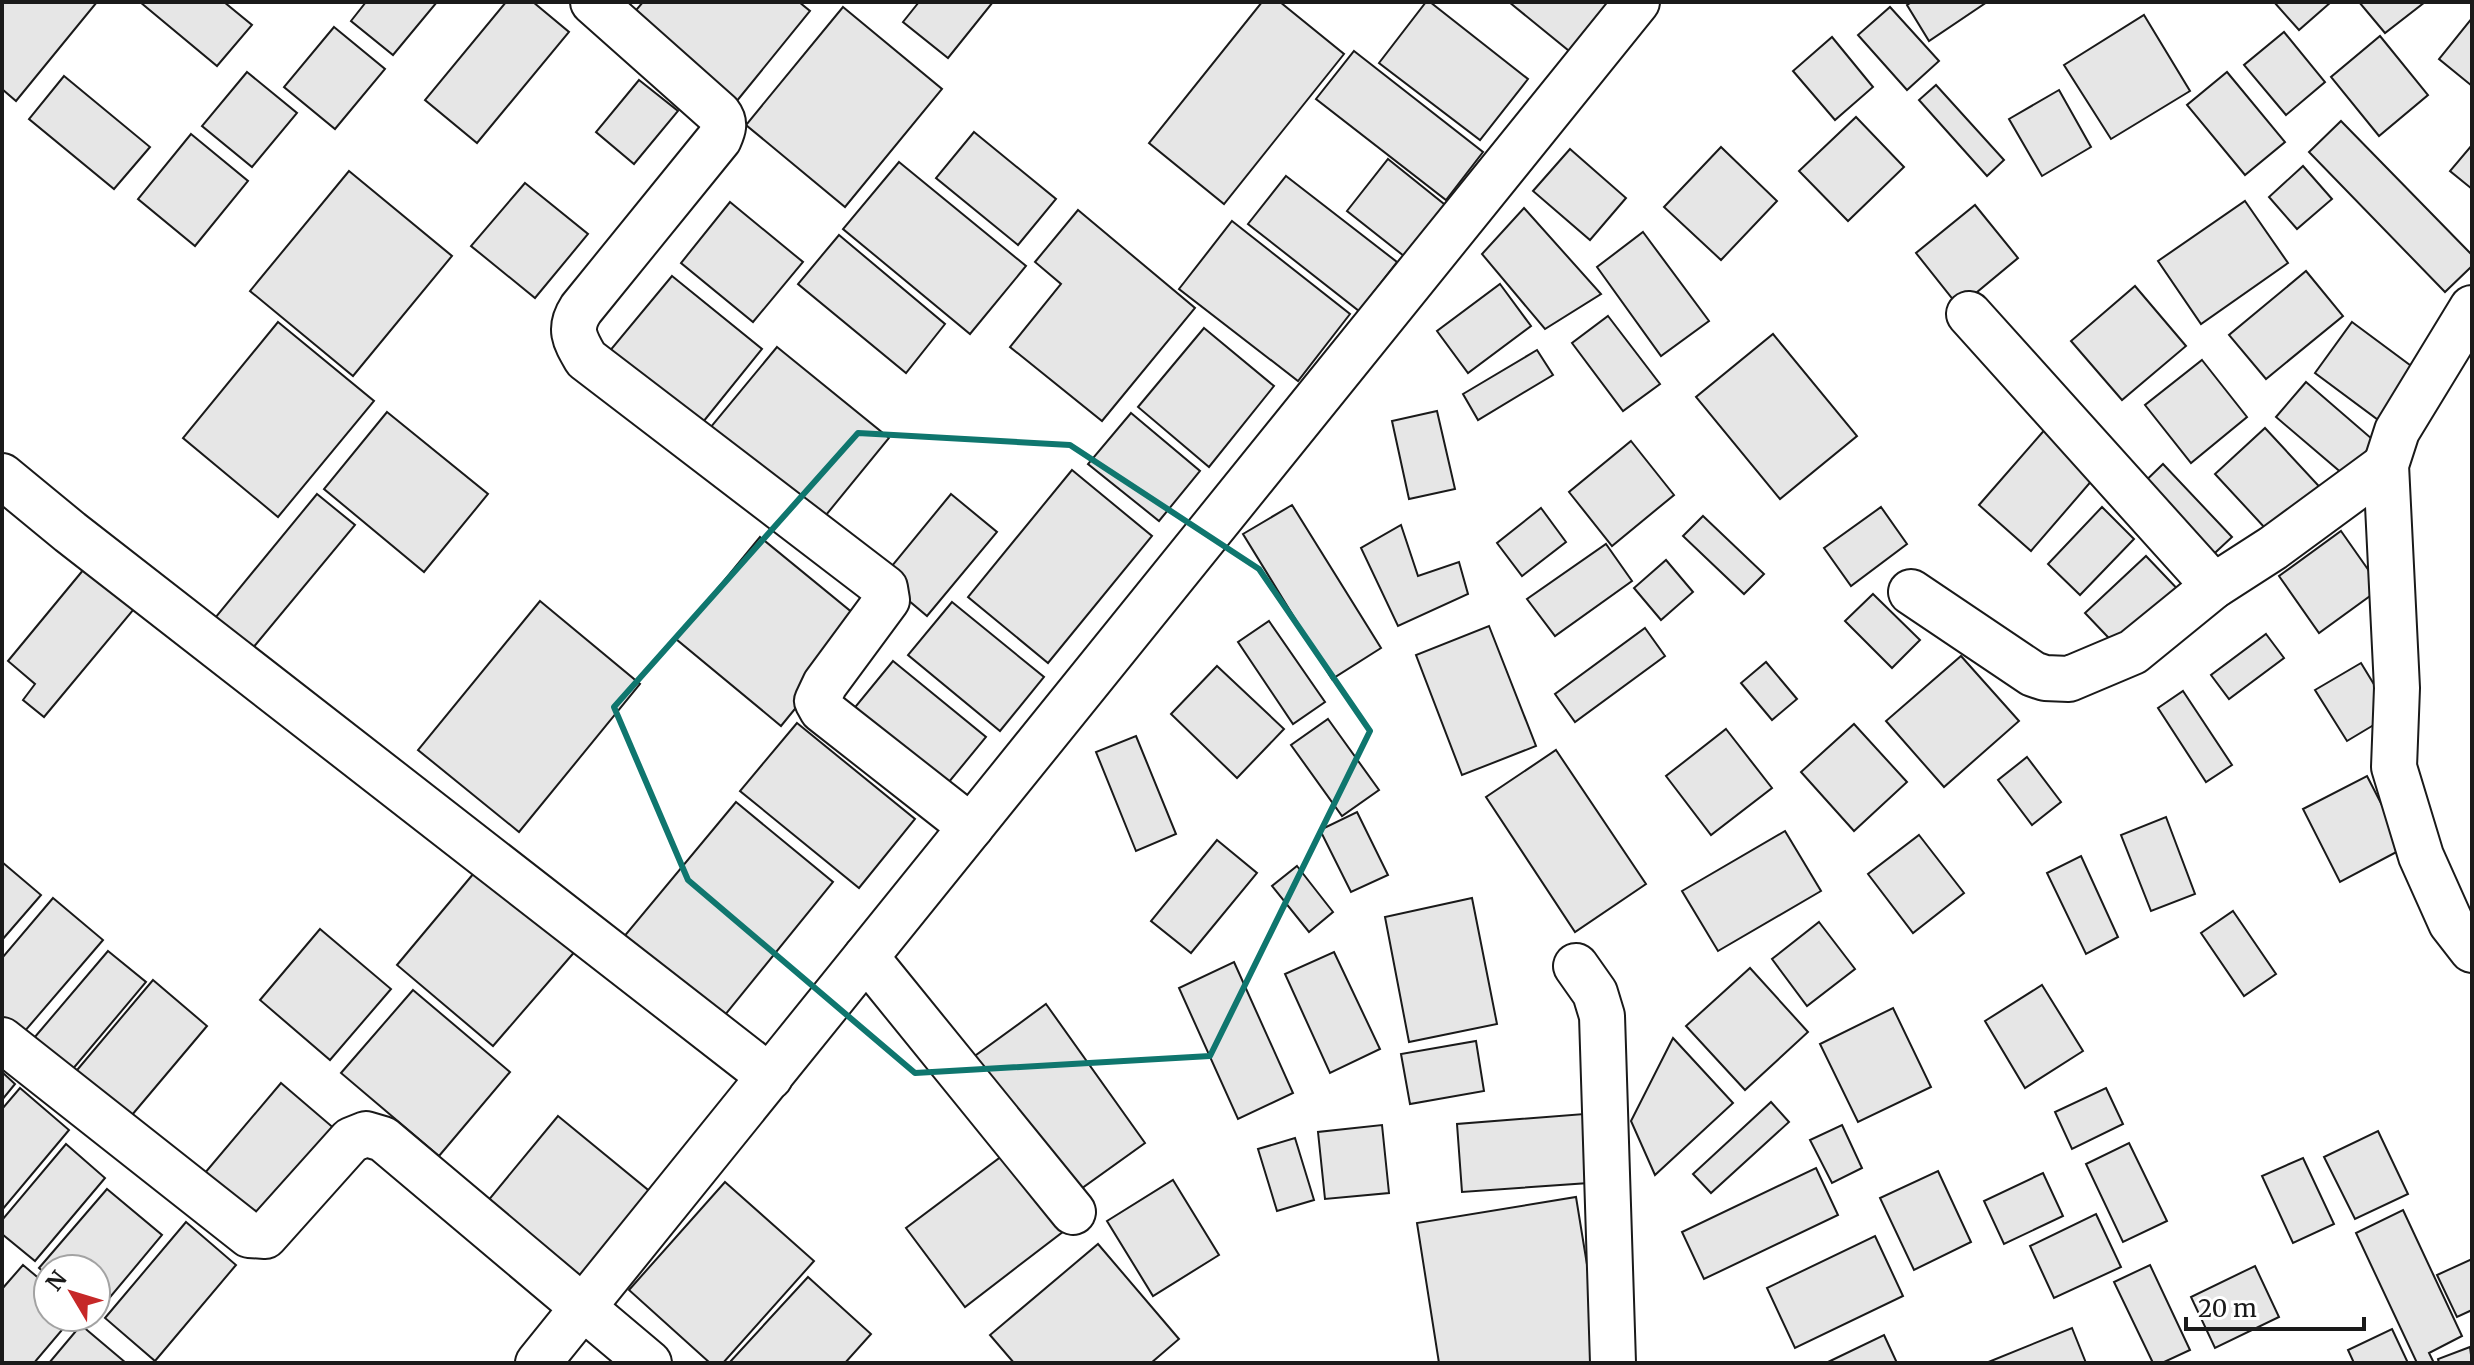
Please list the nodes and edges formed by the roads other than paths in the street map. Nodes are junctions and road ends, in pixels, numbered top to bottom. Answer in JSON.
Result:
{"nodes":[{"id":1,"x":594,"y":2,"type":"edge"},
{"id":2,"x":1637,"y":2,"type":"edge"},
{"id":3,"x":2472,"y":308,"type":"edge"},
{"id":4,"x":1969,"y":314,"type":"dead end"},
{"id":5,"x":2386,"y":465,"type":"junction"},
{"id":6,"x":2,"y":476,"type":"edge"},
{"id":7,"x":2214,"y":586,"type":"junction"},
{"id":8,"x":1911,"y":592,"type":"dead end"},
{"id":9,"x":971,"y":827,"type":"junction"},
{"id":10,"x":2472,"y":950,"type":"edge"},
{"id":11,"x":866,"y":957,"type":"junction"},
{"id":12,"x":1576,"y":966,"type":"dead end"},
{"id":13,"x":2,"y":1040,"type":"edge"},
{"id":14,"x":770,"y":1077,"type":"junction"},
{"id":15,"x":1073,"y":1212,"type":"dead end"},
{"id":16,"x":583,"y":1307,"type":"junction"},
{"id":17,"x":538,"y":1363,"type":"edge"},
{"id":18,"x":649,"y":1363,"type":"edge"},
{"id":19,"x":1613,"y":1363,"type":"edge"}],
"edges":[{"from":1,"to":9,"type":"street"},
{"from":2,"to":9,"type":"street"},
{"from":3,"to":5,"type":"street"},
{"from":4,"to":7,"type":"street"},
{"from":5,"to":7,"type":"street"},
{"from":5,"to":10,"type":"street"},
{"from":6,"to":14,"type":"street"},
{"from":7,"to":8,"type":"street"},
{"from":9,"to":11,"type":"street"},
{"from":11,"to":14,"type":"street"},
{"from":11,"to":15,"type":"street"},
{"from":12,"to":19,"type":"street"},
{"from":13,"to":16,"type":"street"},
{"from":14,"to":16,"type":"street"},
{"from":16,"to":17,"type":"street"},
{"from":16,"to":18,"type":"street"}]}
